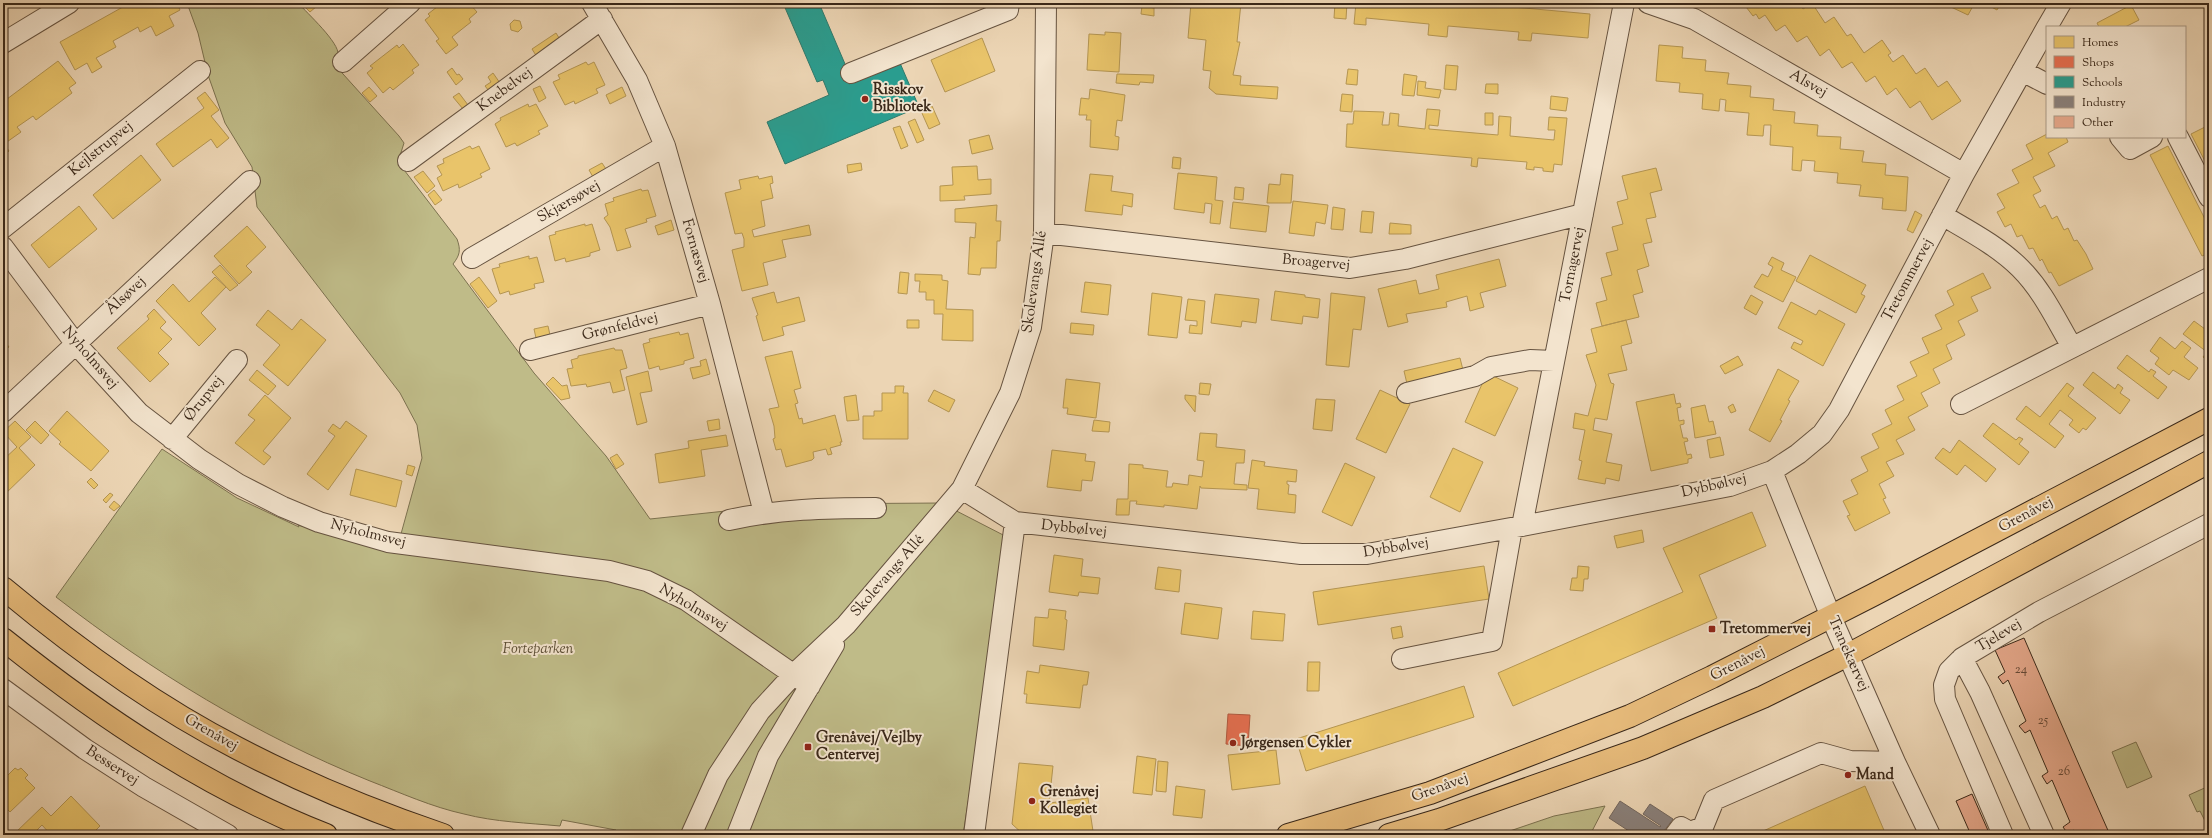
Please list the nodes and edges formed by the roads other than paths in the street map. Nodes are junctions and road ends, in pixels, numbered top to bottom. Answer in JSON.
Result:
{"nodes":[{"id":1,"x":69,"y":3,"type":"edge"},
{"id":2,"x":410,"y":3,"type":"edge"},
{"id":3,"x":1009,"y":3,"type":"edge"},
{"id":4,"x":1046,"y":3,"type":"edge"},
{"id":5,"x":1624,"y":3,"type":"edge"},
{"id":6,"x":1648,"y":3,"type":"edge"},
{"id":7,"x":2061,"y":3,"type":"edge"},
{"id":8,"x":597,"y":11,"type":"edge"},
{"id":9,"x":2048,"y":26,"type":"edge"},
{"id":10,"x":2046,"y":29,"type":"edge"},
{"id":11,"x":3,"y":43,"type":"edge"},
{"id":12,"x":343,"y":62,"type":"dead end"},
{"id":13,"x":200,"y":71,"type":"dead end"},
{"id":14,"x":2022,"y":71,"type":"junction"},
{"id":15,"x":851,"y":73,"type":"dead end"},
{"id":16,"x":2046,"y":83,"type":"edge"},
{"id":17,"x":2121,"y":138,"type":"edge"},
{"id":18,"x":2150,"y":138,"type":"edge"},
{"id":19,"x":2179,"y":138,"type":"edge"},
{"id":20,"x":666,"y":146,"type":"junction"},
{"id":21,"x":408,"y":161,"type":"dead end"},
{"id":22,"x":1964,"y":174,"type":"junction"},
{"id":23,"x":250,"y":181,"type":"dead end"},
{"id":24,"x":2209,"y":197,"type":"edge"},
{"id":25,"x":1582,"y":214,"type":"junction"},
{"id":26,"x":1942,"y":215,"type":"junction"},
{"id":27,"x":3,"y":228,"type":"edge"},
{"id":28,"x":1044,"y":233,"type":"junction"},
{"id":29,"x":3,"y":247,"type":"edge"},
{"id":30,"x":472,"y":258,"type":"dead end"},
{"id":31,"x":2209,"y":278,"type":"edge"},
{"id":32,"x":710,"y":304,"type":"junction"},
{"id":33,"x":75,"y":343,"type":"junction"},
{"id":34,"x":2072,"y":347,"type":"junction"},
{"id":35,"x":530,"y":350,"type":"dead end"},
{"id":36,"x":237,"y":360,"type":"dead end"},
{"id":37,"x":1554,"y":361,"type":"junction"},
{"id":38,"x":1407,"y":393,"type":"dead end"},
{"id":39,"x":1960,"y":404,"type":"dead end"},
{"id":40,"x":3,"y":412,"type":"edge"},
{"id":41,"x":2209,"y":419,"type":"edge"},
{"id":42,"x":172,"y":439,"type":"junction"},
{"id":43,"x":2209,"y":462,"type":"edge"},
{"id":44,"x":1772,"y":471,"type":"junction"},
{"id":45,"x":962,"y":490,"type":"junction"},
{"id":46,"x":876,"y":508,"type":"dead end"},
{"id":47,"x":764,"y":513,"type":"junction"},
{"id":48,"x":729,"y":520,"type":"dead end"},
{"id":49,"x":1014,"y":522,"type":"junction"},
{"id":50,"x":2209,"y":524,"type":"edge"},
{"id":51,"x":1517,"y":527,"type":"junction"},
{"id":52,"x":3,"y":588,"type":"edge"},
{"id":53,"x":1831,"y":617,"type":"junction"},
{"id":54,"x":846,"y":625,"type":"junction"},
{"id":55,"x":3,"y":639,"type":"edge"},
{"id":56,"x":1848,"y":655,"type":"junction"},
{"id":57,"x":1962,"y":658,"type":"junction"},
{"id":58,"x":1402,"y":659,"type":"dead end"},
{"id":59,"x":794,"y":674,"type":"junction"},
{"id":60,"x":810,"y":686,"type":"junction"},
{"id":61,"x":3,"y":689,"type":"edge"},
{"id":62,"x":1895,"y":762,"type":"junction"},
{"id":63,"x":228,"y":835,"type":"edge"},
{"id":64,"x":326,"y":835,"type":"edge"},
{"id":65,"x":443,"y":835,"type":"edge"},
{"id":66,"x":691,"y":835,"type":"edge"},
{"id":67,"x":737,"y":835,"type":"edge"},
{"id":68,"x":974,"y":835,"type":"edge"},
{"id":69,"x":1288,"y":835,"type":"edge"},
{"id":70,"x":1389,"y":835,"type":"edge"},
{"id":71,"x":1675,"y":835,"type":"edge"},
{"id":72,"x":1930,"y":835,"type":"edge"},
{"id":73,"x":2003,"y":835,"type":"edge"},
{"id":74,"x":2044,"y":835,"type":"edge"}],
"edges":[{"from":1,"to":11,"type":"street"},
{"from":2,"to":12,"type":"street"},
{"from":3,"to":15,"type":"street"},
{"from":4,"to":28,"type":"street","name":"Skolevangs Allé"},
{"from":5,"to":25,"type":"street","name":"Tornagervej"},
{"from":6,"to":22,"type":"street","name":"Alsvej"},
{"from":7,"to":9,"type":"street","name":"Tretommervej"},
{"from":8,"to":20,"type":"street","name":"Fornæsvej"},
{"from":8,"to":21,"type":"street","name":"Knebelvej"},
{"from":10,"to":14,"type":"street","name":"Tretommervej"},
{"from":13,"to":27,"type":"street","name":"Kejlstrupvej"},
{"from":14,"to":16,"type":"street"},
{"from":14,"to":22,"type":"street","name":"Tretommervej"},
{"from":17,"to":18,"type":"street"},
{"from":19,"to":24,"type":"street"},
{"from":20,"to":30,"type":"street","name":"Skjærsøvej"},
{"from":20,"to":32,"type":"street","name":"Fornæsvej"},
{"from":22,"to":26,"type":"street","name":"Tretommervej"},
{"from":23,"to":33,"type":"street","name":"Ålsøvej"},
{"from":25,"to":28,"type":"street","name":"Broagervej"},
{"from":25,"to":37,"type":"street","name":"Tornagervej"},
{"from":26,"to":34,"type":"street"},
{"from":26,"to":44,"type":"street","name":"Tretommervej"},
{"from":28,"to":45,"type":"street","name":"Skolevangs Allé"},
{"from":29,"to":33,"type":"street","name":"Nyholmsvej"},
{"from":31,"to":34,"type":"street"},
{"from":32,"to":35,"type":"street","name":"Grønfeldvej"},
{"from":32,"to":47,"type":"street","name":"Fornæsvej"},
{"from":33,"to":40,"type":"street","name":"Ålsøvej"},
{"from":33,"to":42,"type":"street","name":"Nyholmsvej"},
{"from":34,"to":39,"type":"street"},
{"from":36,"to":42,"type":"street","name":"Ørupvej"},
{"from":37,"to":38,"type":"street"},
{"from":37,"to":51,"type":"street","name":"Tornagervej"},
{"from":41,"to":53,"type":"main road","name":"Grenåvej"},
{"from":42,"to":59,"type":"street","name":"Nyholmsvej"},
{"from":43,"to":56,"type":"main road","name":"Grenåvej"},
{"from":44,"to":51,"type":"street","name":"Dybbølvej"},
{"from":44,"to":53,"type":"street","name":"Tranekærvej"},
{"from":45,"to":49,"type":"street","name":"Dybbølvej"},
{"from":45,"to":54,"type":"street","name":"Skolevangs Allé"},
{"from":46,"to":47,"type":"street"},
{"from":47,"to":48,"type":"street"},
{"from":49,"to":51,"type":"street","name":"Dybbølvej"},
{"from":49,"to":68,"type":"street"},
{"from":50,"to":57,"type":"street","name":"Tjelevej"},
{"from":51,"to":58,"type":"street","name":"Tornagervej"},
{"from":52,"to":65,"type":"main road","name":"Grenåvej"},
{"from":53,"to":56,"type":"street","name":"Tranekærvej"},
{"from":53,"to":69,"type":"main road","name":"Grenåvej"},
{"from":54,"to":59,"type":"street","name":"Skolevangs Allé"},
{"from":54,"to":60,"type":"street","name":"Skolevangs Allé"},
{"from":55,"to":64,"type":"main road"},
{"from":56,"to":62,"type":"street","name":"Tranekærvej"},
{"from":56,"to":70,"type":"main road","name":"Grenåvej"},
{"from":57,"to":73,"type":"street","name":"Tjelevej"},
{"from":57,"to":74,"type":"street"},
{"from":59,"to":60,"type":"street","name":"Nyholmsvej"},
{"from":59,"to":66,"type":"street","name":"Skolevangs Allé"},
{"from":60,"to":67,"type":"street","name":"Skolevangs Allé"},
{"from":61,"to":63,"type":"street","name":"Besservej"},
{"from":62,"to":71,"type":"street"},
{"from":62,"to":72,"type":"street","name":"Tranekærvej"}]}
